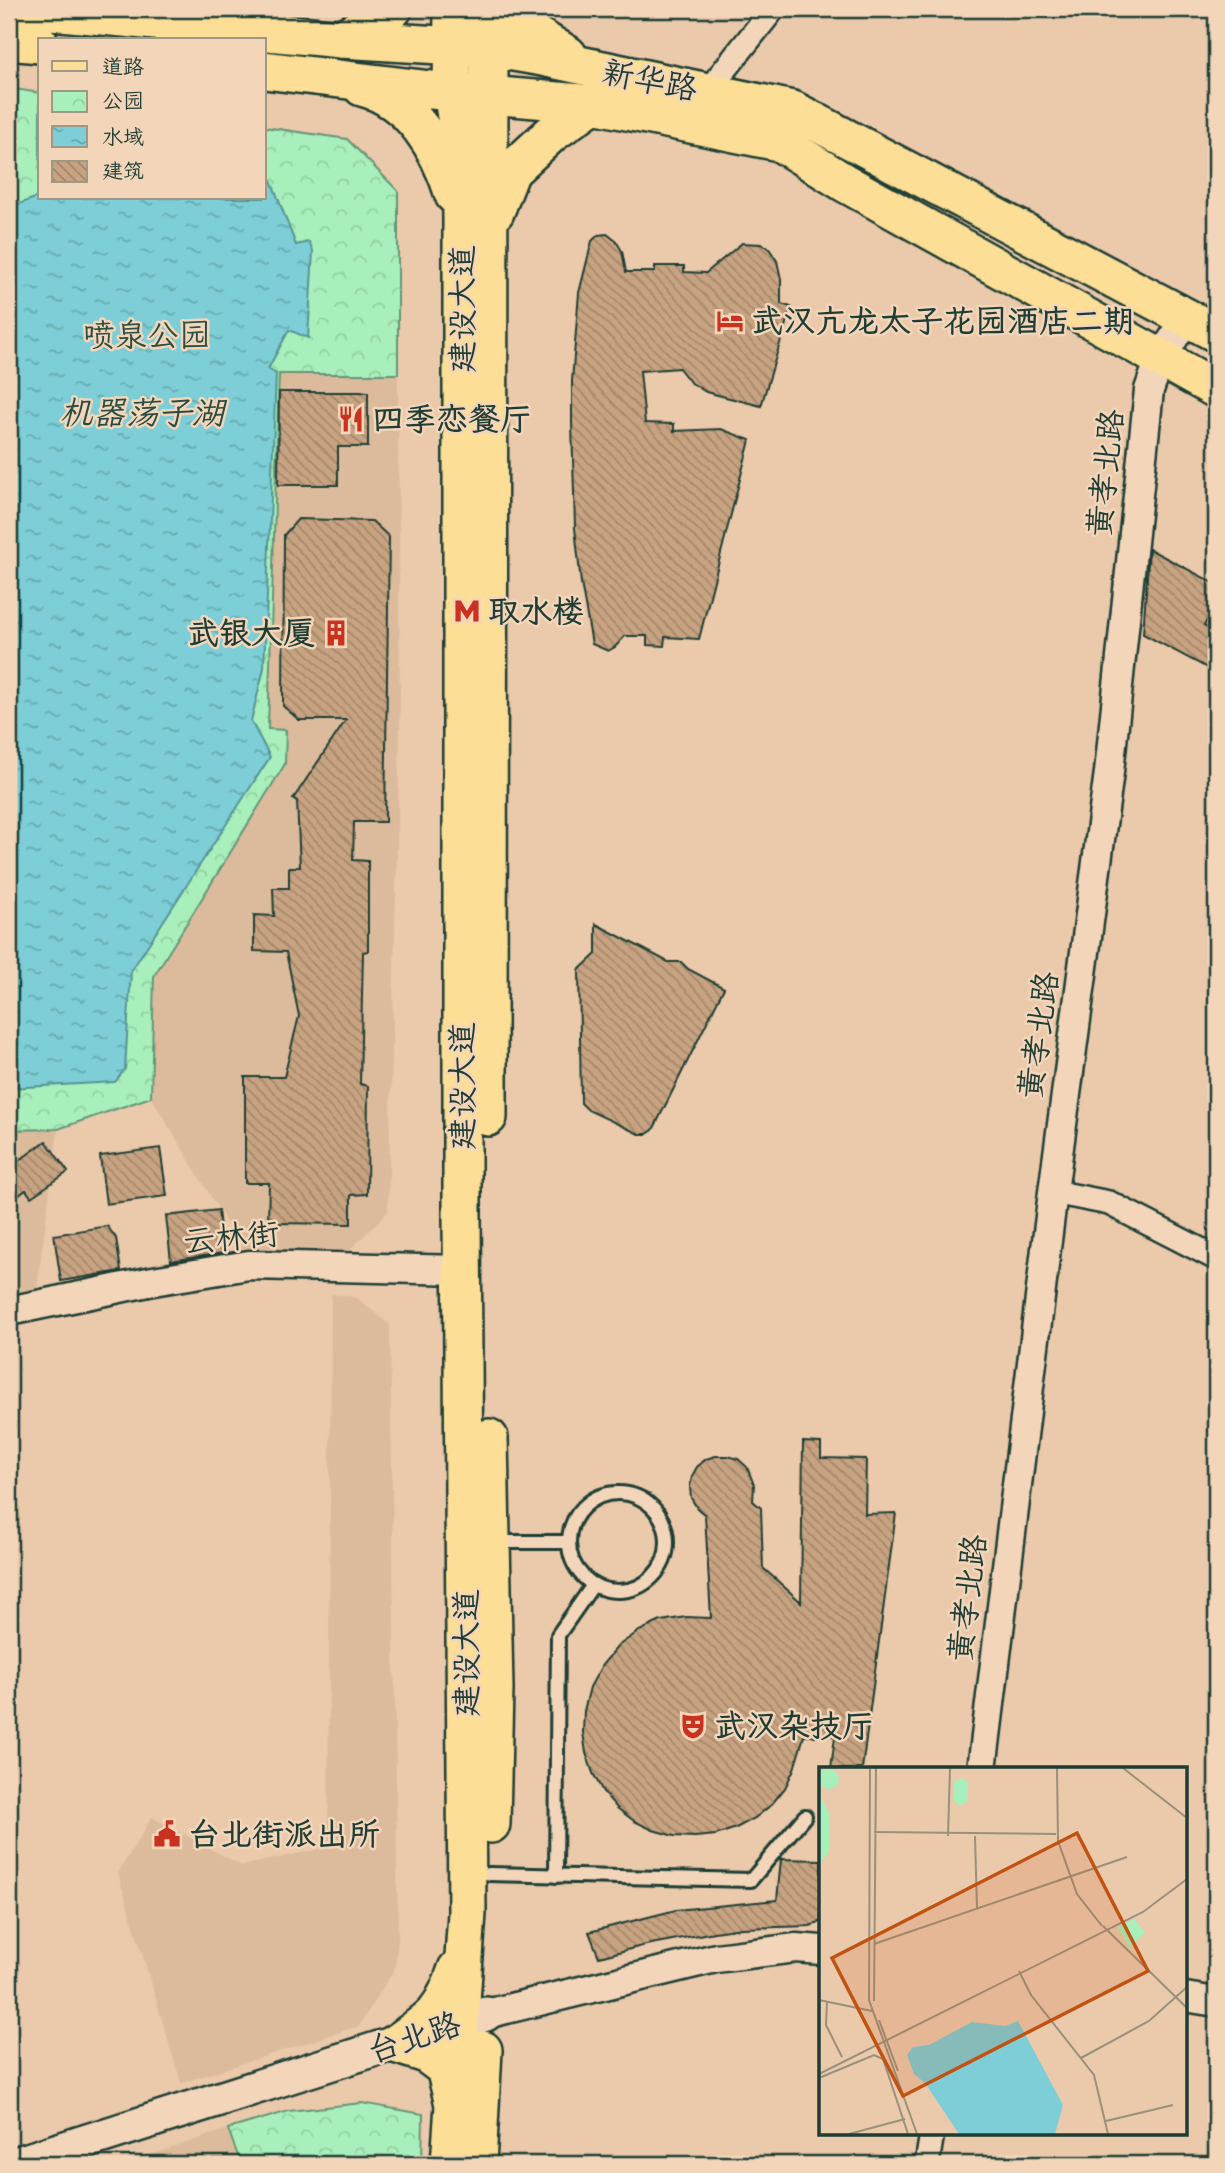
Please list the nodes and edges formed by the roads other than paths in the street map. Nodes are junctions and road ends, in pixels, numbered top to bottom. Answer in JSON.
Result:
{"nodes":[{"id":1,"x":30,"y":9,"type":"edge"},
{"id":2,"x":393,"y":9,"type":"edge"},
{"id":3,"x":453,"y":9,"type":"edge"},
{"id":4,"x":489,"y":9,"type":"edge"},
{"id":5,"x":508,"y":9,"type":"edge"},
{"id":6,"x":773,"y":9,"type":"edge"},
{"id":7,"x":341,"y":39,"type":"junction"},
{"id":8,"x":9,"y":41,"type":"edge"},
{"id":9,"x":38,"y":44,"type":"edge"},
{"id":10,"x":453,"y":45,"type":"junction"},
{"id":11,"x":489,"y":48,"type":"junction"},
{"id":12,"x":590,"y":68,"type":"junction"},
{"id":13,"x":266,"y":70,"type":"edge"},
{"id":14,"x":324,"y":77,"type":"junction"},
{"id":15,"x":708,"y":91,"type":"junction"},
{"id":16,"x":452,"y":92,"type":"junction"},
{"id":17,"x":489,"y":93,"type":"junction"},
{"id":18,"x":593,"y":104,"type":"junction"},
{"id":19,"x":475,"y":222,"type":"junction"},
{"id":20,"x":1201,"y":326,"type":"edge"},
{"id":21,"x":1160,"y":359,"type":"junction"},
{"id":22,"x":1216,"y":389,"type":"edge"},
{"id":23,"x":1053,"y":1192,"type":"junction"},
{"id":24,"x":1216,"y":1258,"type":"edge"},
{"id":25,"x":463,"y":1270,"type":"junction"},
{"id":26,"x":9,"y":1311,"type":"edge"},
{"id":27,"x":491,"y":1542,"type":"junction"},
{"id":28,"x":569,"y":1542,"type":"junction"},
{"id":29,"x":593,"y":1585,"type":"junction"},
{"id":30,"x":982,"y":1767,"type":"edge"},
{"id":31,"x":805,"y":1816,"type":"dead end"},
{"id":32,"x":489,"y":1874,"type":"junction"},
{"id":33,"x":556,"y":1875,"type":"junction"},
{"id":34,"x":467,"y":1913,"type":"junction"},
{"id":35,"x":819,"y":1950,"type":"edge"},
{"id":36,"x":1186,"y":1997,"type":"edge"},
{"id":37,"x":1216,"y":2002,"type":"edge"},
{"id":38,"x":473,"y":2018,"type":"junction"},
{"id":39,"x":395,"y":2044,"type":"junction"},
{"id":40,"x":454,"y":2106,"type":"junction"},
{"id":41,"x":932,"y":2134,"type":"edge"},
{"id":42,"x":15,"y":2164,"type":"edge"},
{"id":43,"x":450,"y":2164,"type":"edge"},
{"id":44,"x":477,"y":2164,"type":"edge"},
{"id":45,"x":927,"y":2164,"type":"edge"}],
"edges":[{"from":1,"to":7,"type":"main road","name":"新华路"},
{"from":2,"to":7,"type":"main road"},
{"from":3,"to":10,"type":"main road","name":"建设大道"},
{"from":4,"to":11,"type":"main road","name":"建设大道"},
{"from":5,"to":12,"type":"main road"},
{"from":6,"to":15,"type":"street"},
{"from":7,"to":10,"type":"main road","name":"新华路"},
{"from":8,"to":9,"type":"main road"},
{"from":10,"to":11,"type":"main road","name":"新华路"},
{"from":10,"to":16,"type":"main road","name":"建设大道"},
{"from":11,"to":12,"type":"main road","name":"新华路"},
{"from":11,"to":17,"type":"main road","name":"建设大道"},
{"from":12,"to":15,"type":"main road","name":"新华路"},
{"from":13,"to":14,"type":"main road","name":"新华路"},
{"from":14,"to":16,"type":"main road","name":"新华路"},
{"from":14,"to":19,"type":"main road"},
{"from":15,"to":20,"type":"main road","name":"新华路"},
{"from":16,"to":17,"type":"main road","name":"新华路"},
{"from":16,"to":19,"type":"main road","name":"建设大道"},
{"from":17,"to":18,"type":"main road","name":"新华路"},
{"from":17,"to":19,"type":"main road","name":"建设大道"},
{"from":18,"to":19,"type":"main road"},
{"from":18,"to":21,"type":"main road","name":"新华路"},
{"from":19,"to":25,"type":"main road","name":"建设大道"},
{"from":19,"to":27,"type":"main road","name":"建设大道"},
{"from":20,"to":21,"type":"street","name":"黄孝北路"},
{"from":21,"to":22,"type":"main road","name":"新华路"},
{"from":21,"to":23,"type":"street","name":"黄孝北路"},
{"from":23,"to":24,"type":"street"},
{"from":23,"to":30,"type":"street","name":"黄孝北路"},
{"from":25,"to":26,"type":"street","name":"云林街"},
{"from":25,"to":34,"type":"main road","name":"建设大道"},
{"from":27,"to":28,"type":"lane"},
{"from":27,"to":32,"type":"main road","name":"建设大道"},
{"from":28,"to":29,"type":"lane"},
{"from":28,"to":29,"type":"lane"},
{"from":29,"to":33,"type":"lane"},
{"from":31,"to":33,"type":"lane"},
{"from":32,"to":33,"type":"lane"},
{"from":32,"to":38,"type":"main road","name":"建设大道"},
{"from":34,"to":38,"type":"main road","name":"建设大道"},
{"from":34,"to":39,"type":"main road"},
{"from":35,"to":38,"type":"street","name":"台北路"},
{"from":36,"to":37,"type":"street"},
{"from":38,"to":39,"type":"main road","name":"台北路"},
{"from":38,"to":40,"type":"main road","name":"建设大道"},
{"from":38,"to":44,"type":"main road","name":"建设大道"},
{"from":39,"to":40,"type":"main road"},
{"from":39,"to":42,"type":"main road","name":"台北路"},
{"from":40,"to":43,"type":"main road","name":"建设大道"},
{"from":41,"to":45,"type":"street"}]}
